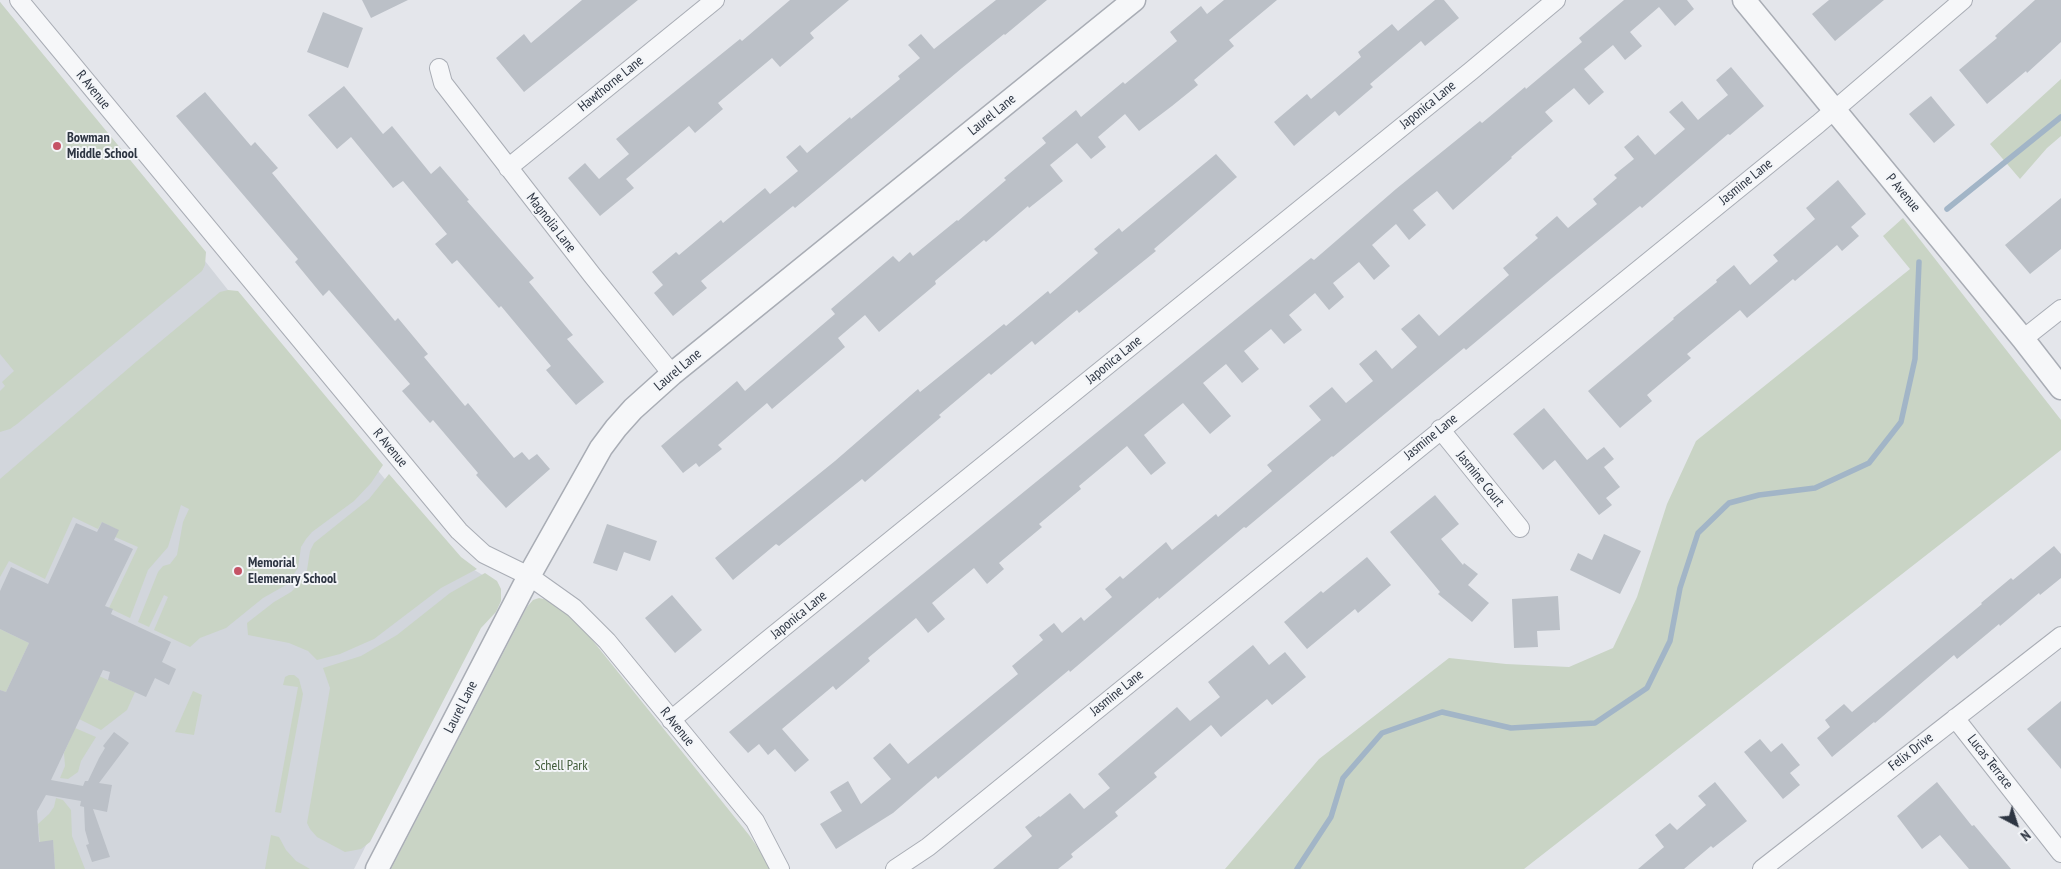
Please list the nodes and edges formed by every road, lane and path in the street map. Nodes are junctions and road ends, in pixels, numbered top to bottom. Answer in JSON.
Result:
{"nodes":[{"id":1,"x":19,"y":0,"type":"edge"},
{"id":2,"x":715,"y":0,"type":"edge"},
{"id":3,"x":1134,"y":0,"type":"edge"},
{"id":4,"x":1556,"y":0,"type":"edge"},
{"id":5,"x":1744,"y":0,"type":"edge"},
{"id":6,"x":1963,"y":0,"type":"edge"},
{"id":7,"x":439,"y":68,"type":"dead end"},
{"id":8,"x":1834,"y":111,"type":"junction"},
{"id":9,"x":508,"y":168,"type":"junction"},
{"id":10,"x":2061,"y":309,"type":"edge"},
{"id":11,"x":2023,"y":338,"type":"junction"},
{"id":12,"x":672,"y":374,"type":"junction"},
{"id":13,"x":2061,"y":388,"type":"edge"},
{"id":14,"x":1440,"y":430,"type":"junction"},
{"id":15,"x":1520,"y":528,"type":"dead end"},
{"id":16,"x":529,"y":576,"type":"junction"},
{"id":17,"x":2061,"y":636,"type":"edge"},
{"id":18,"x":1955,"y":718,"type":"junction"},
{"id":19,"x":671,"y":720,"type":"junction"},
{"id":20,"x":2061,"y":853,"type":"edge"},
{"id":21,"x":377,"y":869,"type":"edge"},
{"id":22,"x":780,"y":869,"type":"edge"},
{"id":23,"x":895,"y":869,"type":"edge"},
{"id":24,"x":1762,"y":869,"type":"edge"}],
"edges":[{"from":1,"to":16,"type":"street","name":"R Avenue"},
{"from":2,"to":9,"type":"street","name":"Hawthorne Lane"},
{"from":3,"to":12,"type":"street","name":"Laurel Lane"},
{"from":4,"to":19,"type":"street","name":"Japonica Lane"},
{"from":5,"to":8,"type":"street","name":"P Avenue"},
{"from":6,"to":8,"type":"street","name":"Jasmine Lane"},
{"from":7,"to":9,"type":"street","name":"Magnolia Lane"},
{"from":8,"to":11,"type":"street","name":"P Avenue"},
{"from":8,"to":14,"type":"street","name":"Jasmine Lane"},
{"from":9,"to":12,"type":"street","name":"Magnolia Lane"},
{"from":10,"to":11,"type":"street"},
{"from":11,"to":13,"type":"street","name":"P Avenue"},
{"from":12,"to":16,"type":"street","name":"Laurel Lane"},
{"from":14,"to":15,"type":"street","name":"Jasmine Court"},
{"from":14,"to":23,"type":"street","name":"Jasmine Lane"},
{"from":16,"to":19,"type":"street","name":"R Avenue"},
{"from":16,"to":21,"type":"street","name":"Laurel Lane"},
{"from":17,"to":18,"type":"street","name":"Felix Drive"},
{"from":18,"to":20,"type":"street","name":"Lucas Terrace"},
{"from":18,"to":24,"type":"street","name":"Felix Drive"},
{"from":19,"to":22,"type":"street","name":"R Avenue"}]}
